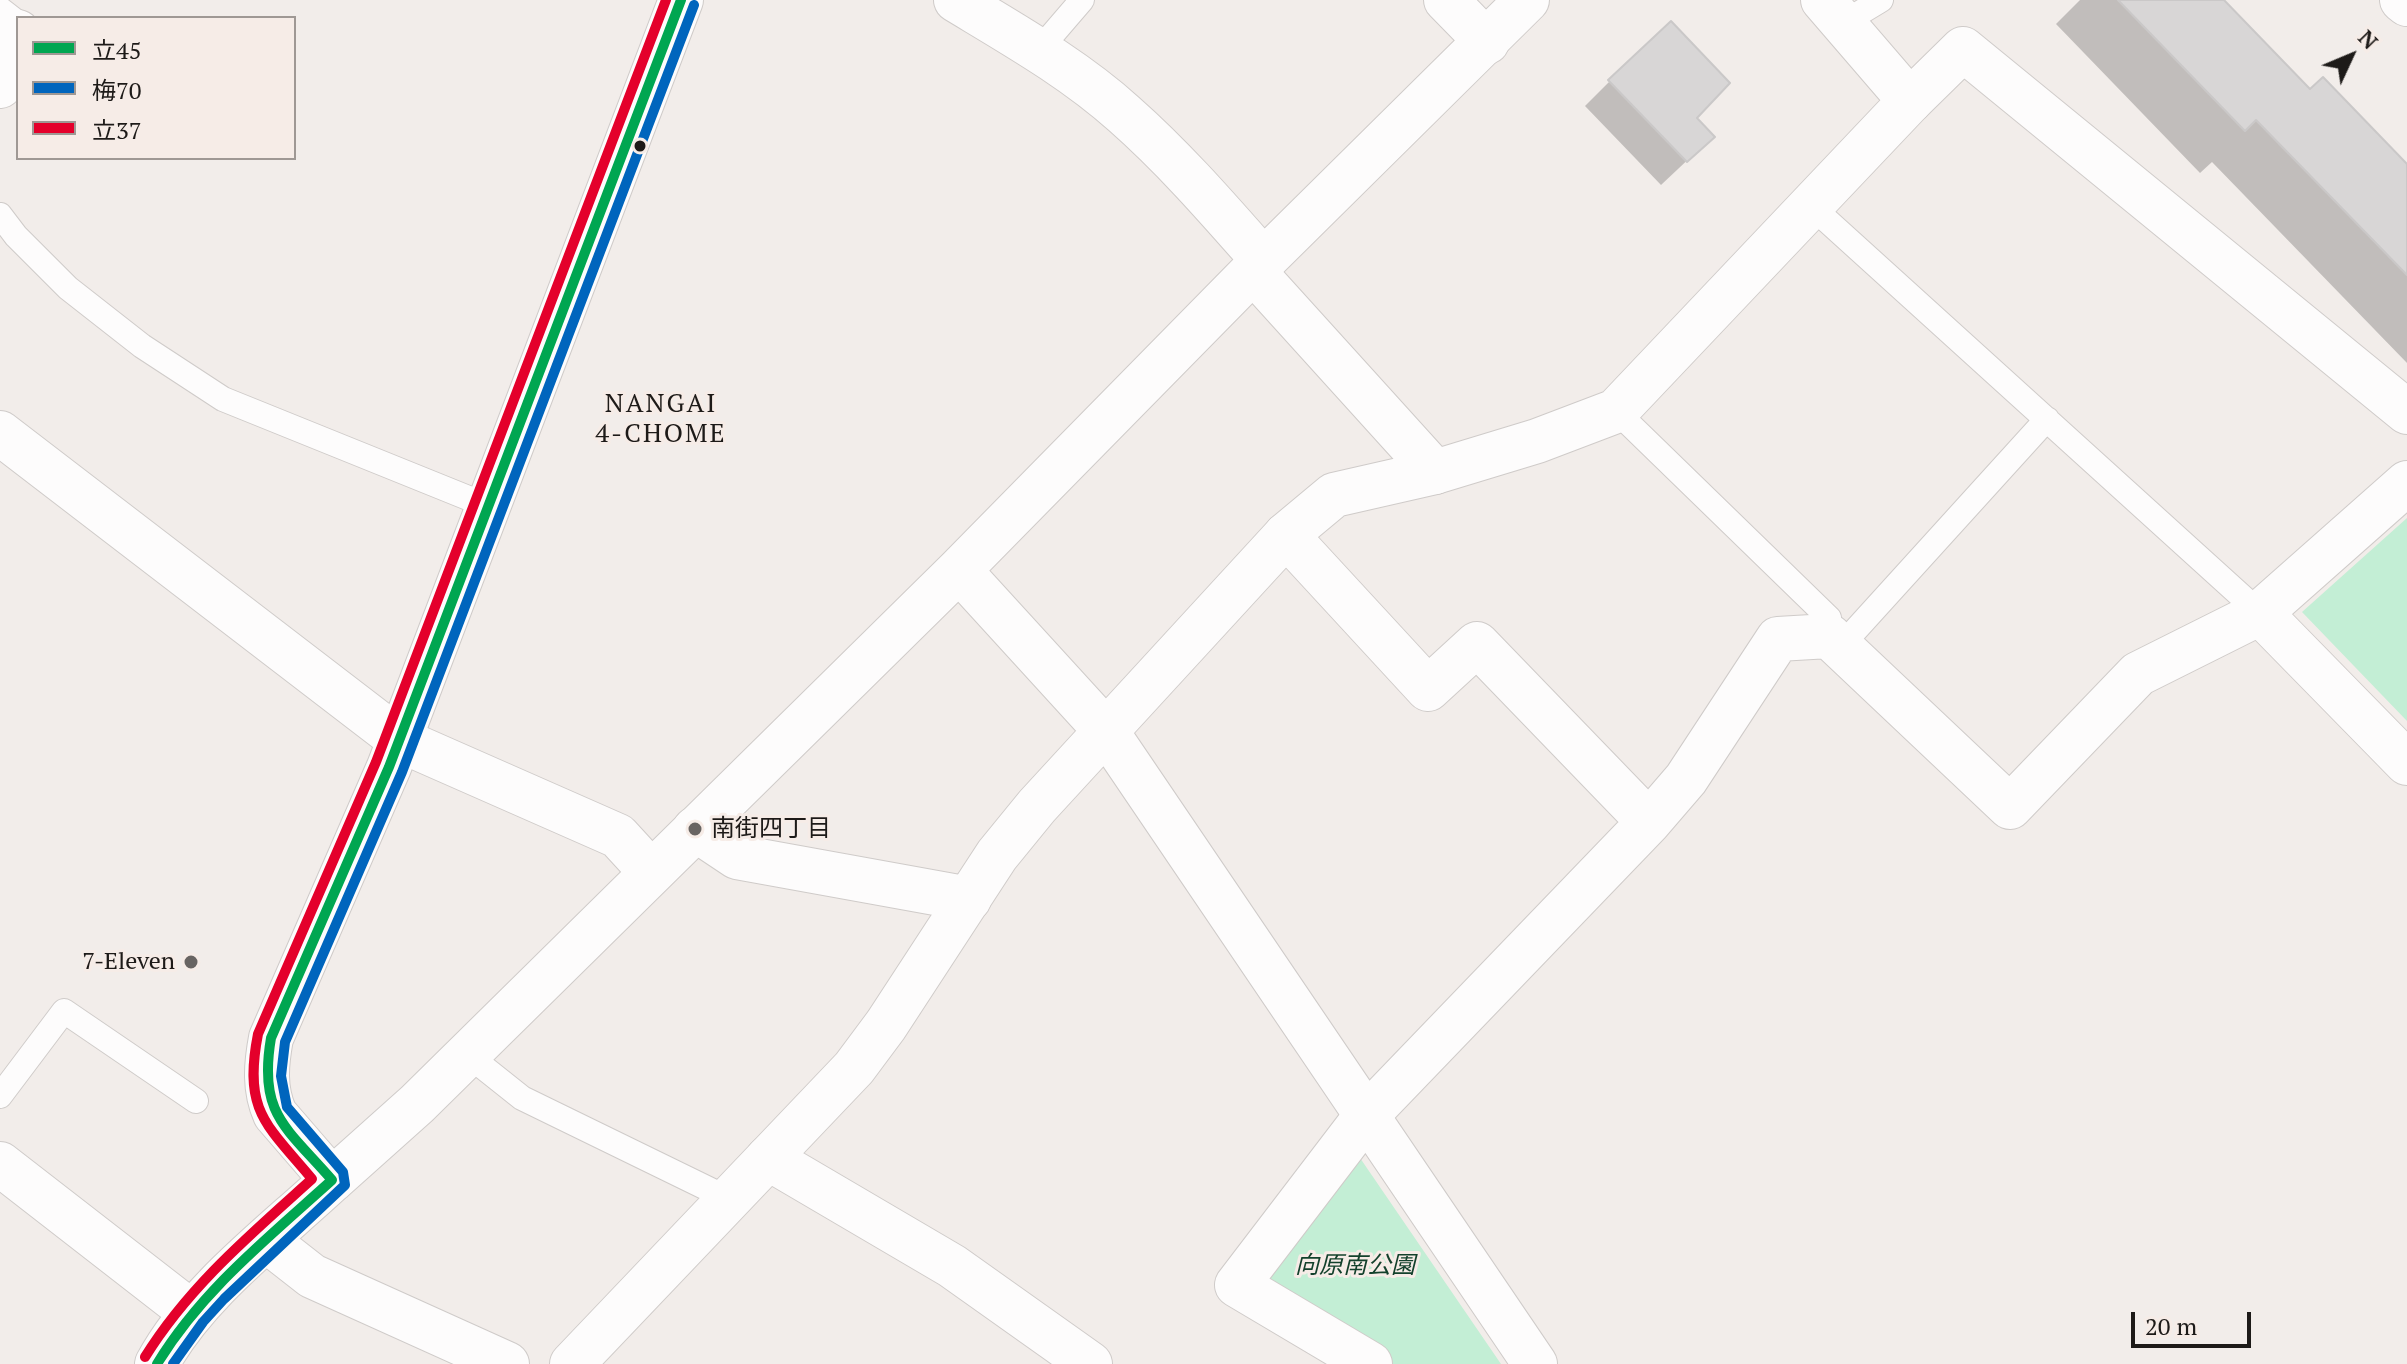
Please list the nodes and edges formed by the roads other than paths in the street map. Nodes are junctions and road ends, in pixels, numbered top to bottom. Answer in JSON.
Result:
{"nodes":[{"id":1,"x":681,"y":0,"type":"edge"},
{"id":2,"x":956,"y":0,"type":"edge"},
{"id":3,"x":1082,"y":0,"type":"edge"},
{"id":4,"x":1446,"y":0,"type":"edge"},
{"id":5,"x":1527,"y":0,"type":"edge"},
{"id":6,"x":1881,"y":0,"type":"edge"},
{"id":7,"x":2402,"y":0,"type":"edge"},
{"id":8,"x":2407,"y":4,"type":"edge"},
{"id":9,"x":0,"y":9,"type":"edge"},
{"id":10,"x":1833,"y":12,"type":"edge"},
{"id":11,"x":16,"y":21,"type":"edge"},
{"id":12,"x":16,"y":38,"type":"edge"},
{"id":13,"x":1487,"y":42,"type":"junction"},
{"id":14,"x":1039,"y":50,"type":"junction"},
{"id":15,"x":0,"y":86,"type":"edge"},
{"id":16,"x":1910,"y":101,"type":"junction"},
{"id":17,"x":1811,"y":206,"type":"junction"},
{"id":18,"x":0,"y":215,"type":"edge"},
{"id":19,"x":1259,"y":266,"type":"junction"},
{"id":20,"x":1616,"y":411,"type":"junction"},
{"id":21,"x":2407,"y":412,"type":"edge"},
{"id":22,"x":2047,"y":419,"type":"junction"},
{"id":23,"x":0,"y":433,"type":"edge"},
{"id":24,"x":1435,"y":472,"type":"junction"},
{"id":25,"x":2407,"y":483,"type":"edge"},
{"id":26,"x":488,"y":506,"type":"junction"},
{"id":27,"x":1286,"y":535,"type":"junction"},
{"id":28,"x":959,"y":570,"type":"junction"},
{"id":29,"x":2260,"y":613,"type":"junction"},
{"id":30,"x":1835,"y":641,"type":"junction"},
{"id":31,"x":1106,"y":731,"type":"junction"},
{"id":32,"x":400,"y":740,"type":"junction"},
{"id":33,"x":2407,"y":763,"type":"edge"},
{"id":34,"x":1649,"y":822,"type":"junction"},
{"id":35,"x":695,"y":829,"type":"junction"},
{"id":36,"x":651,"y":872,"type":"junction"},
{"id":37,"x":969,"y":899,"type":"junction"},
{"id":38,"x":468,"y":1055,"type":"junction"},
{"id":39,"x":0,"y":1096,"type":"edge"},
{"id":40,"x":196,"y":1101,"type":"dead end"},
{"id":41,"x":1366,"y":1116,"type":"junction"},
{"id":42,"x":768,"y":1158,"type":"junction"},
{"id":43,"x":0,"y":1164,"type":"edge"},
{"id":44,"x":332,"y":1180,"type":"junction"},
{"id":45,"x":729,"y":1199,"type":"junction"},
{"id":46,"x":266,"y":1240,"type":"junction"},
{"id":47,"x":192,"y":1313,"type":"junction"},
{"id":48,"x":157,"y":1364,"type":"edge"},
{"id":49,"x":507,"y":1364,"type":"edge"},
{"id":50,"x":572,"y":1364,"type":"edge"},
{"id":51,"x":1090,"y":1364,"type":"edge"},
{"id":52,"x":1370,"y":1364,"type":"edge"},
{"id":53,"x":1535,"y":1364,"type":"edge"}],
"edges":[{"from":1,"to":26,"type":"street"},
{"from":2,"to":14,"type":"street"},
{"from":3,"to":14,"type":"lane"},
{"from":4,"to":13,"type":"street"},
{"from":5,"to":13,"type":"street"},
{"from":6,"to":10,"type":"lane"},
{"from":7,"to":8,"type":"street"},
{"from":9,"to":11,"type":"lane"},
{"from":10,"to":16,"type":"street"},
{"from":12,"to":15,"type":"street"},
{"from":13,"to":19,"type":"street"},
{"from":14,"to":19,"type":"street"},
{"from":16,"to":17,"type":"street"},
{"from":16,"to":21,"type":"street"},
{"from":17,"to":20,"type":"street"},
{"from":17,"to":22,"type":"lane"},
{"from":18,"to":26,"type":"lane"},
{"from":19,"to":24,"type":"street"},
{"from":19,"to":28,"type":"street"},
{"from":20,"to":24,"type":"street"},
{"from":20,"to":30,"type":"lane"},
{"from":22,"to":29,"type":"lane"},
{"from":22,"to":30,"type":"lane"},
{"from":23,"to":32,"type":"street"},
{"from":24,"to":27,"type":"street"},
{"from":25,"to":29,"type":"street"},
{"from":26,"to":32,"type":"street"},
{"from":27,"to":31,"type":"street"},
{"from":27,"to":34,"type":"street"},
{"from":28,"to":31,"type":"street"},
{"from":28,"to":35,"type":"street"},
{"from":29,"to":30,"type":"street"},
{"from":29,"to":33,"type":"street"},
{"from":30,"to":34,"type":"street"},
{"from":31,"to":37,"type":"street"},
{"from":31,"to":41,"type":"street"},
{"from":32,"to":36,"type":"street"},
{"from":32,"to":44,"type":"street"},
{"from":34,"to":41,"type":"street"},
{"from":35,"to":36,"type":"street"},
{"from":35,"to":37,"type":"street"},
{"from":36,"to":38,"type":"street"},
{"from":37,"to":42,"type":"street"},
{"from":38,"to":44,"type":"street"},
{"from":38,"to":45,"type":"lane"},
{"from":39,"to":40,"type":"lane"},
{"from":41,"to":52,"type":"street"},
{"from":41,"to":53,"type":"street"},
{"from":42,"to":45,"type":"street"},
{"from":42,"to":51,"type":"street"},
{"from":43,"to":47,"type":"street"},
{"from":44,"to":46,"type":"street"},
{"from":45,"to":50,"type":"street"},
{"from":46,"to":47,"type":"street"},
{"from":46,"to":49,"type":"street"},
{"from":47,"to":48,"type":"street"}]}
